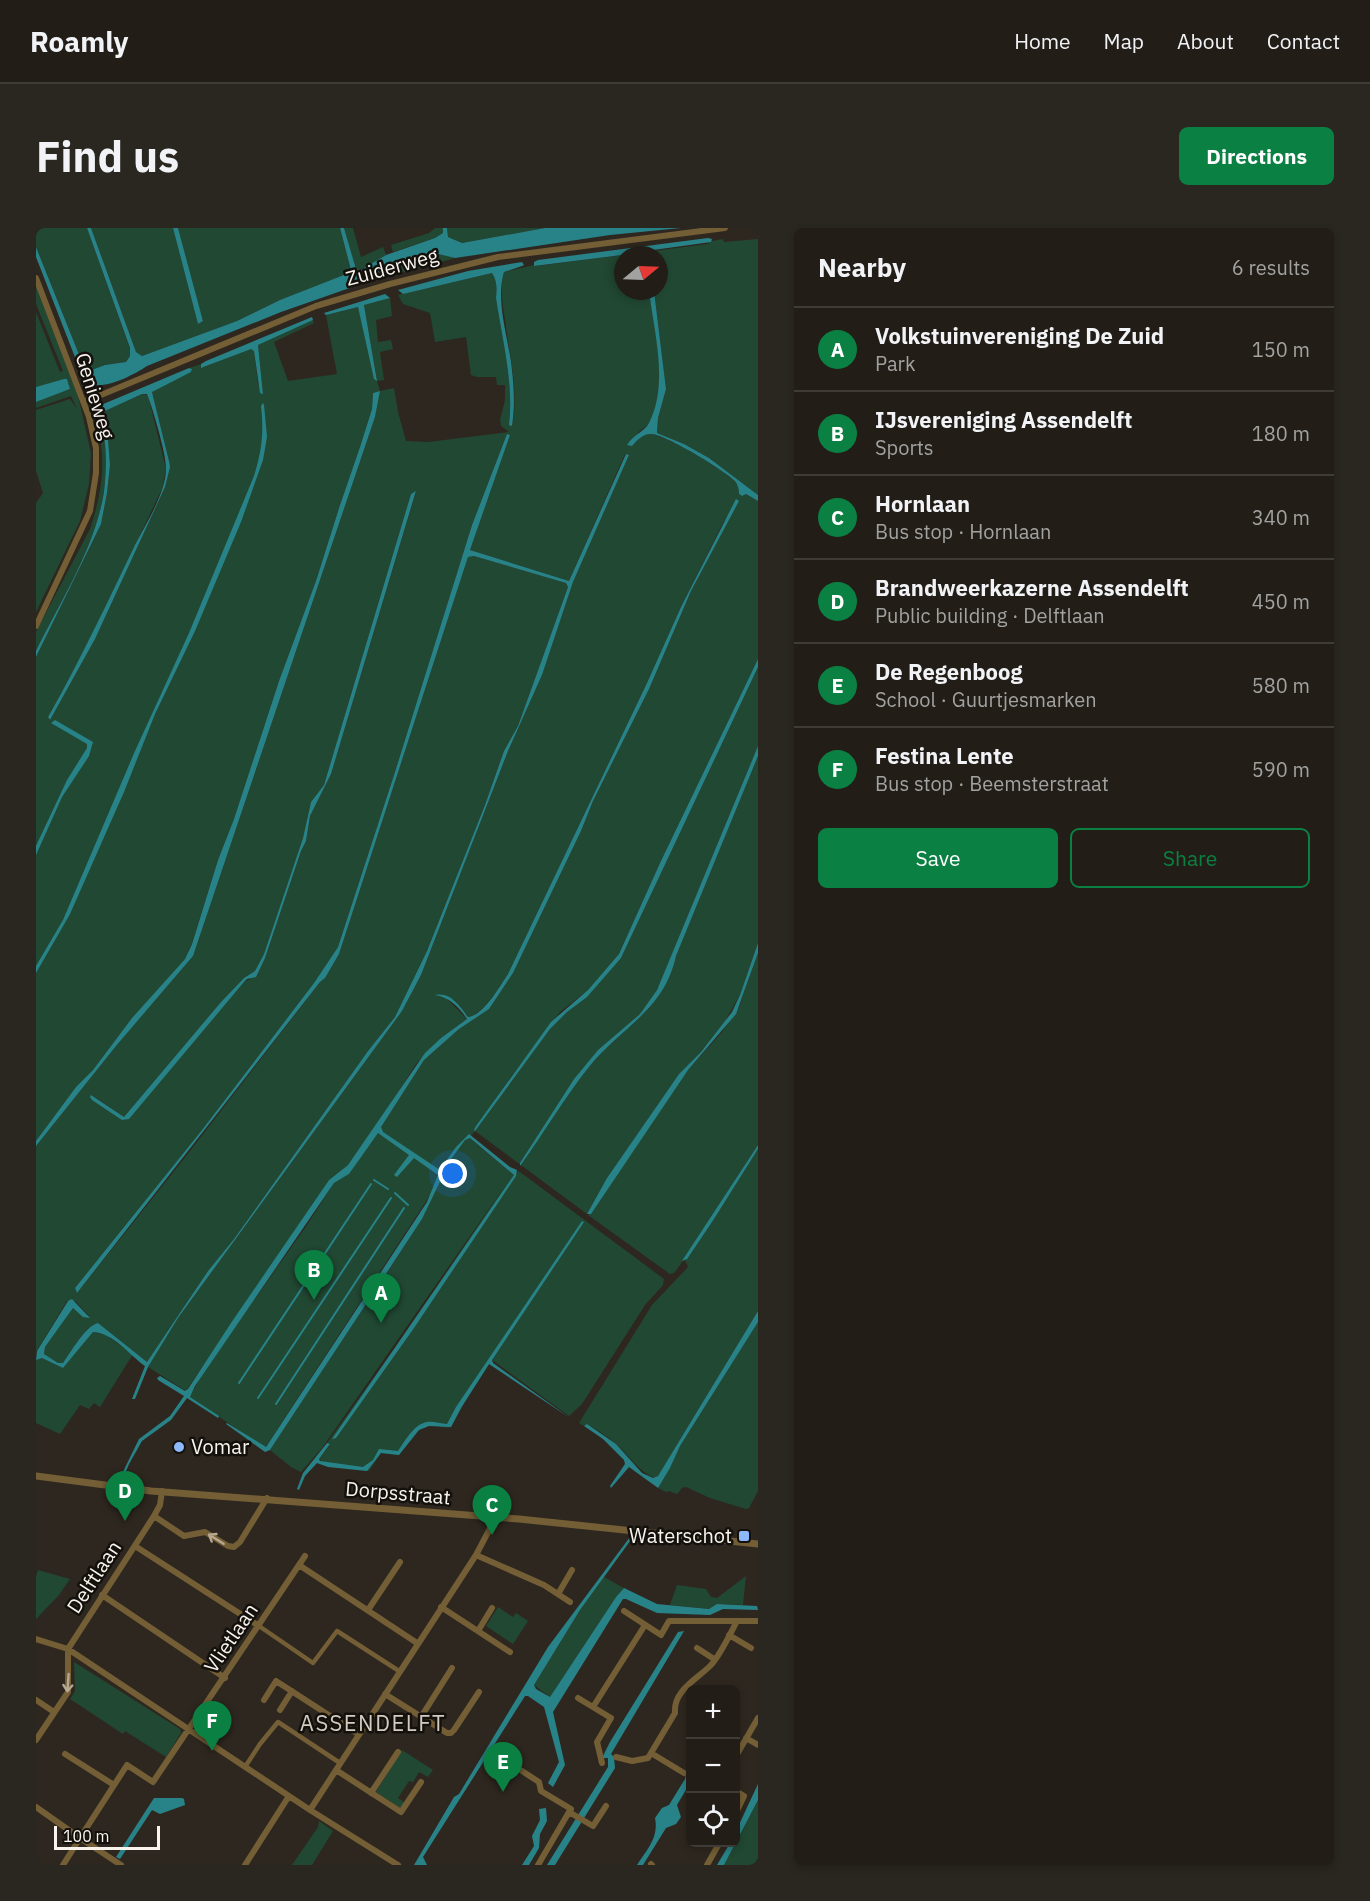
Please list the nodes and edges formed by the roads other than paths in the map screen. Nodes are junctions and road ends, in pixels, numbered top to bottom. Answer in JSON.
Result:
{"nodes":[{"id":1,"x":725,"y":228,"type":"edge"},
{"id":2,"x":36,"y":278,"type":"edge"},
{"id":3,"x":84,"y":402,"type":"junction"},
{"id":4,"x":36,"y":626,"type":"edge"},
{"id":5,"x":36,"y":1476,"type":"edge"},
{"id":6,"x":162,"y":1491,"type":"junction"},
{"id":7,"x":267,"y":1498,"type":"junction"},
{"id":8,"x":154,"y":1516,"type":"junction"},
{"id":9,"x":496,"y":1517,"type":"junction"},
{"id":10,"x":758,"y":1544,"type":"edge"},
{"id":11,"x":135,"y":1546,"type":"junction"},
{"id":12,"x":476,"y":1555,"type":"junction"},
{"id":13,"x":305,"y":1556,"type":"dead end"},
{"id":14,"x":400,"y":1562,"type":"dead end"},
{"id":15,"x":299,"y":1565,"type":"junction"},
{"id":16,"x":572,"y":1570,"type":"dead end"},
{"id":17,"x":558,"y":1594,"type":"junction"},
{"id":18,"x":102,"y":1595,"type":"junction"},
{"id":19,"x":570,"y":1602,"type":"dead end"},
{"id":20,"x":441,"y":1607,"type":"junction"},
{"id":21,"x":492,"y":1608,"type":"dead end"},
{"id":22,"x":368,"y":1610,"type":"junction"},
{"id":23,"x":624,"y":1611,"type":"dead end"},
{"id":24,"x":737,"y":1621,"type":"junction"},
{"id":25,"x":758,"y":1621,"type":"edge"},
{"id":26,"x":645,"y":1625,"type":"junction"},
{"id":27,"x":260,"y":1626,"type":"junction"},
{"id":28,"x":478,"y":1631,"type":"junction"},
{"id":29,"x":729,"y":1635,"type":"junction"},
{"id":30,"x":36,"y":1639,"type":"edge"},
{"id":31,"x":417,"y":1643,"type":"junction"},
{"id":32,"x":697,"y":1648,"type":"dead end"},
{"id":33,"x":751,"y":1648,"type":"dead end"},
{"id":34,"x":68,"y":1649,"type":"junction"},
{"id":35,"x":510,"y":1652,"type":"dead end"},
{"id":36,"x":714,"y":1659,"type":"junction"},
{"id":37,"x":452,"y":1668,"type":"dead end"},
{"id":38,"x":399,"y":1671,"type":"junction"},
{"id":39,"x":225,"y":1678,"type":"junction"},
{"id":40,"x":292,"y":1691,"type":"junction"},
{"id":41,"x":479,"y":1692,"type":"dead end"},
{"id":42,"x":385,"y":1694,"type":"junction"},
{"id":43,"x":578,"y":1698,"type":"dead end"},
{"id":44,"x":36,"y":1700,"type":"edge"},
{"id":45,"x":264,"y":1700,"type":"dead end"},
{"id":46,"x":593,"y":1707,"type":"junction"},
{"id":47,"x":280,"y":1710,"type":"dead end"},
{"id":48,"x":54,"y":1712,"type":"junction"},
{"id":49,"x":421,"y":1717,"type":"junction"},
{"id":50,"x":758,"y":1718,"type":"edge"},
{"id":51,"x":189,"y":1730,"type":"junction"},
{"id":52,"x":358,"y":1734,"type":"junction"},
{"id":53,"x":746,"y":1738,"type":"junction"},
{"id":54,"x":36,"y":1740,"type":"edge"},
{"id":55,"x":758,"y":1744,"type":"edge"},
{"id":56,"x":740,"y":1748,"type":"edge"},
{"id":57,"x":398,"y":1752,"type":"dead end"},
{"id":58,"x":651,"y":1753,"type":"junction"},
{"id":59,"x":65,"y":1754,"type":"dead end"},
{"id":60,"x":616,"y":1757,"type":"dead end"},
{"id":61,"x":340,"y":1763,"type":"junction"},
{"id":62,"x":602,"y":1763,"type":"dead end"},
{"id":63,"x":245,"y":1767,"type":"junction"},
{"id":64,"x":336,"y":1770,"type":"junction"},
{"id":65,"x":522,"y":1771,"type":"dead end"},
{"id":66,"x":684,"y":1773,"type":"dead end"},
{"id":67,"x":421,"y":1782,"type":"dead end"},
{"id":68,"x":114,"y":1785,"type":"junction"},
{"id":69,"x":371,"y":1793,"type":"junction"},
{"id":70,"x":289,"y":1796,"type":"junction"},
{"id":71,"x":606,"y":1806,"type":"dead end"},
{"id":72,"x":36,"y":1807,"type":"edge"},
{"id":73,"x":310,"y":1810,"type":"junction"},
{"id":74,"x":572,"y":1814,"type":"junction"},
{"id":75,"x":80,"y":1838,"type":"junction"},
{"id":76,"x":717,"y":1847,"type":"edge"},
{"id":77,"x":63,"y":1865,"type":"edge"},
{"id":78,"x":121,"y":1865,"type":"edge"},
{"id":79,"x":246,"y":1865,"type":"edge"},
{"id":80,"x":398,"y":1865,"type":"edge"},
{"id":81,"x":538,"y":1865,"type":"edge"},
{"id":82,"x":707,"y":1865,"type":"edge"}],
"edges":[{"from":1,"to":3,"type":"street","name":"Zuiderweg"},
{"from":2,"to":3,"type":"street","name":"Genieweg"},
{"from":3,"to":4,"type":"street","name":"Genieweg"},
{"from":5,"to":6,"type":"street","name":"Dorpsstraat"},
{"from":6,"to":7,"type":"street","name":"Dorpsstraat"},
{"from":6,"to":8,"type":"street","name":"Delftlaan"},
{"from":7,"to":8,"type":"street","one_way":true},
{"from":7,"to":9,"type":"street","name":"Dorpsstraat"},
{"from":8,"to":11,"type":"street","name":"Delftlaan"},
{"from":9,"to":10,"type":"street","name":"Dorpsstraat"},
{"from":9,"to":12,"type":"street"},
{"from":11,"to":18,"type":"street","name":"Delftlaan"},
{"from":11,"to":27,"type":"street"},
{"from":12,"to":17,"type":"street"},
{"from":12,"to":20,"type":"street"},
{"from":13,"to":15,"type":"street","name":"Vlietlaan"},
{"from":14,"to":22,"type":"street"},
{"from":15,"to":22,"type":"street"},
{"from":15,"to":27,"type":"street","name":"Vlietlaan"},
{"from":16,"to":17,"type":"street"},
{"from":17,"to":19,"type":"street"},
{"from":18,"to":34,"type":"street","name":"Delftlaan"},
{"from":18,"to":39,"type":"street"},
{"from":20,"to":28,"type":"street"},
{"from":20,"to":31,"type":"street"},
{"from":21,"to":28,"type":"street"},
{"from":22,"to":31,"type":"street"},
{"from":23,"to":26,"type":"street"},
{"from":24,"to":25,"type":"street"},
{"from":24,"to":26,"type":"street"},
{"from":24,"to":29,"type":"street"},
{"from":26,"to":46,"type":"street"},
{"from":27,"to":38,"type":"street"},
{"from":27,"to":39,"type":"street","name":"Vlietlaan"},
{"from":28,"to":35,"type":"street"},
{"from":29,"to":33,"type":"street"},
{"from":29,"to":36,"type":"street"},
{"from":30,"to":34,"type":"street"},
{"from":31,"to":38,"type":"street"},
{"from":32,"to":36,"type":"street"},
{"from":34,"to":48,"type":"street","one_way":true},
{"from":34,"to":51,"type":"street"},
{"from":36,"to":58,"type":"street"},
{"from":37,"to":49,"type":"street"},
{"from":38,"to":42,"type":"street"},
{"from":39,"to":51,"type":"street","name":"Vlietlaan"},
{"from":40,"to":45,"type":"street"},
{"from":40,"to":47,"type":"street"},
{"from":40,"to":52,"type":"street"},
{"from":41,"to":49,"type":"street"},
{"from":42,"to":49,"type":"street"},
{"from":42,"to":52,"type":"street"},
{"from":43,"to":46,"type":"street"},
{"from":44,"to":48,"type":"street"},
{"from":46,"to":62,"type":"street"},
{"from":48,"to":54,"type":"street"},
{"from":50,"to":53,"type":"street"},
{"from":51,"to":63,"type":"street"},
{"from":51,"to":68,"type":"street","name":"Vlietlaan"},
{"from":52,"to":61,"type":"street"},
{"from":53,"to":55,"type":"street"},
{"from":53,"to":56,"type":"street"},
{"from":57,"to":69,"type":"street"},
{"from":58,"to":60,"type":"street"},
{"from":58,"to":66,"type":"street"},
{"from":59,"to":68,"type":"street"},
{"from":61,"to":63,"type":"street"},
{"from":61,"to":64,"type":"street"},
{"from":63,"to":70,"type":"street"},
{"from":64,"to":69,"type":"street"},
{"from":64,"to":73,"type":"street"},
{"from":65,"to":74,"type":"street"},
{"from":67,"to":69,"type":"street"},
{"from":68,"to":75,"type":"street","name":"Vlietlaan"},
{"from":70,"to":73,"type":"street"},
{"from":70,"to":79,"type":"street"},
{"from":71,"to":74,"type":"street"},
{"from":72,"to":75,"type":"street"},
{"from":73,"to":80,"type":"street"},
{"from":74,"to":81,"type":"street"},
{"from":75,"to":77,"type":"street","name":"Vlietlaan"},
{"from":75,"to":78,"type":"street"},
{"from":76,"to":82,"type":"street"}]}
